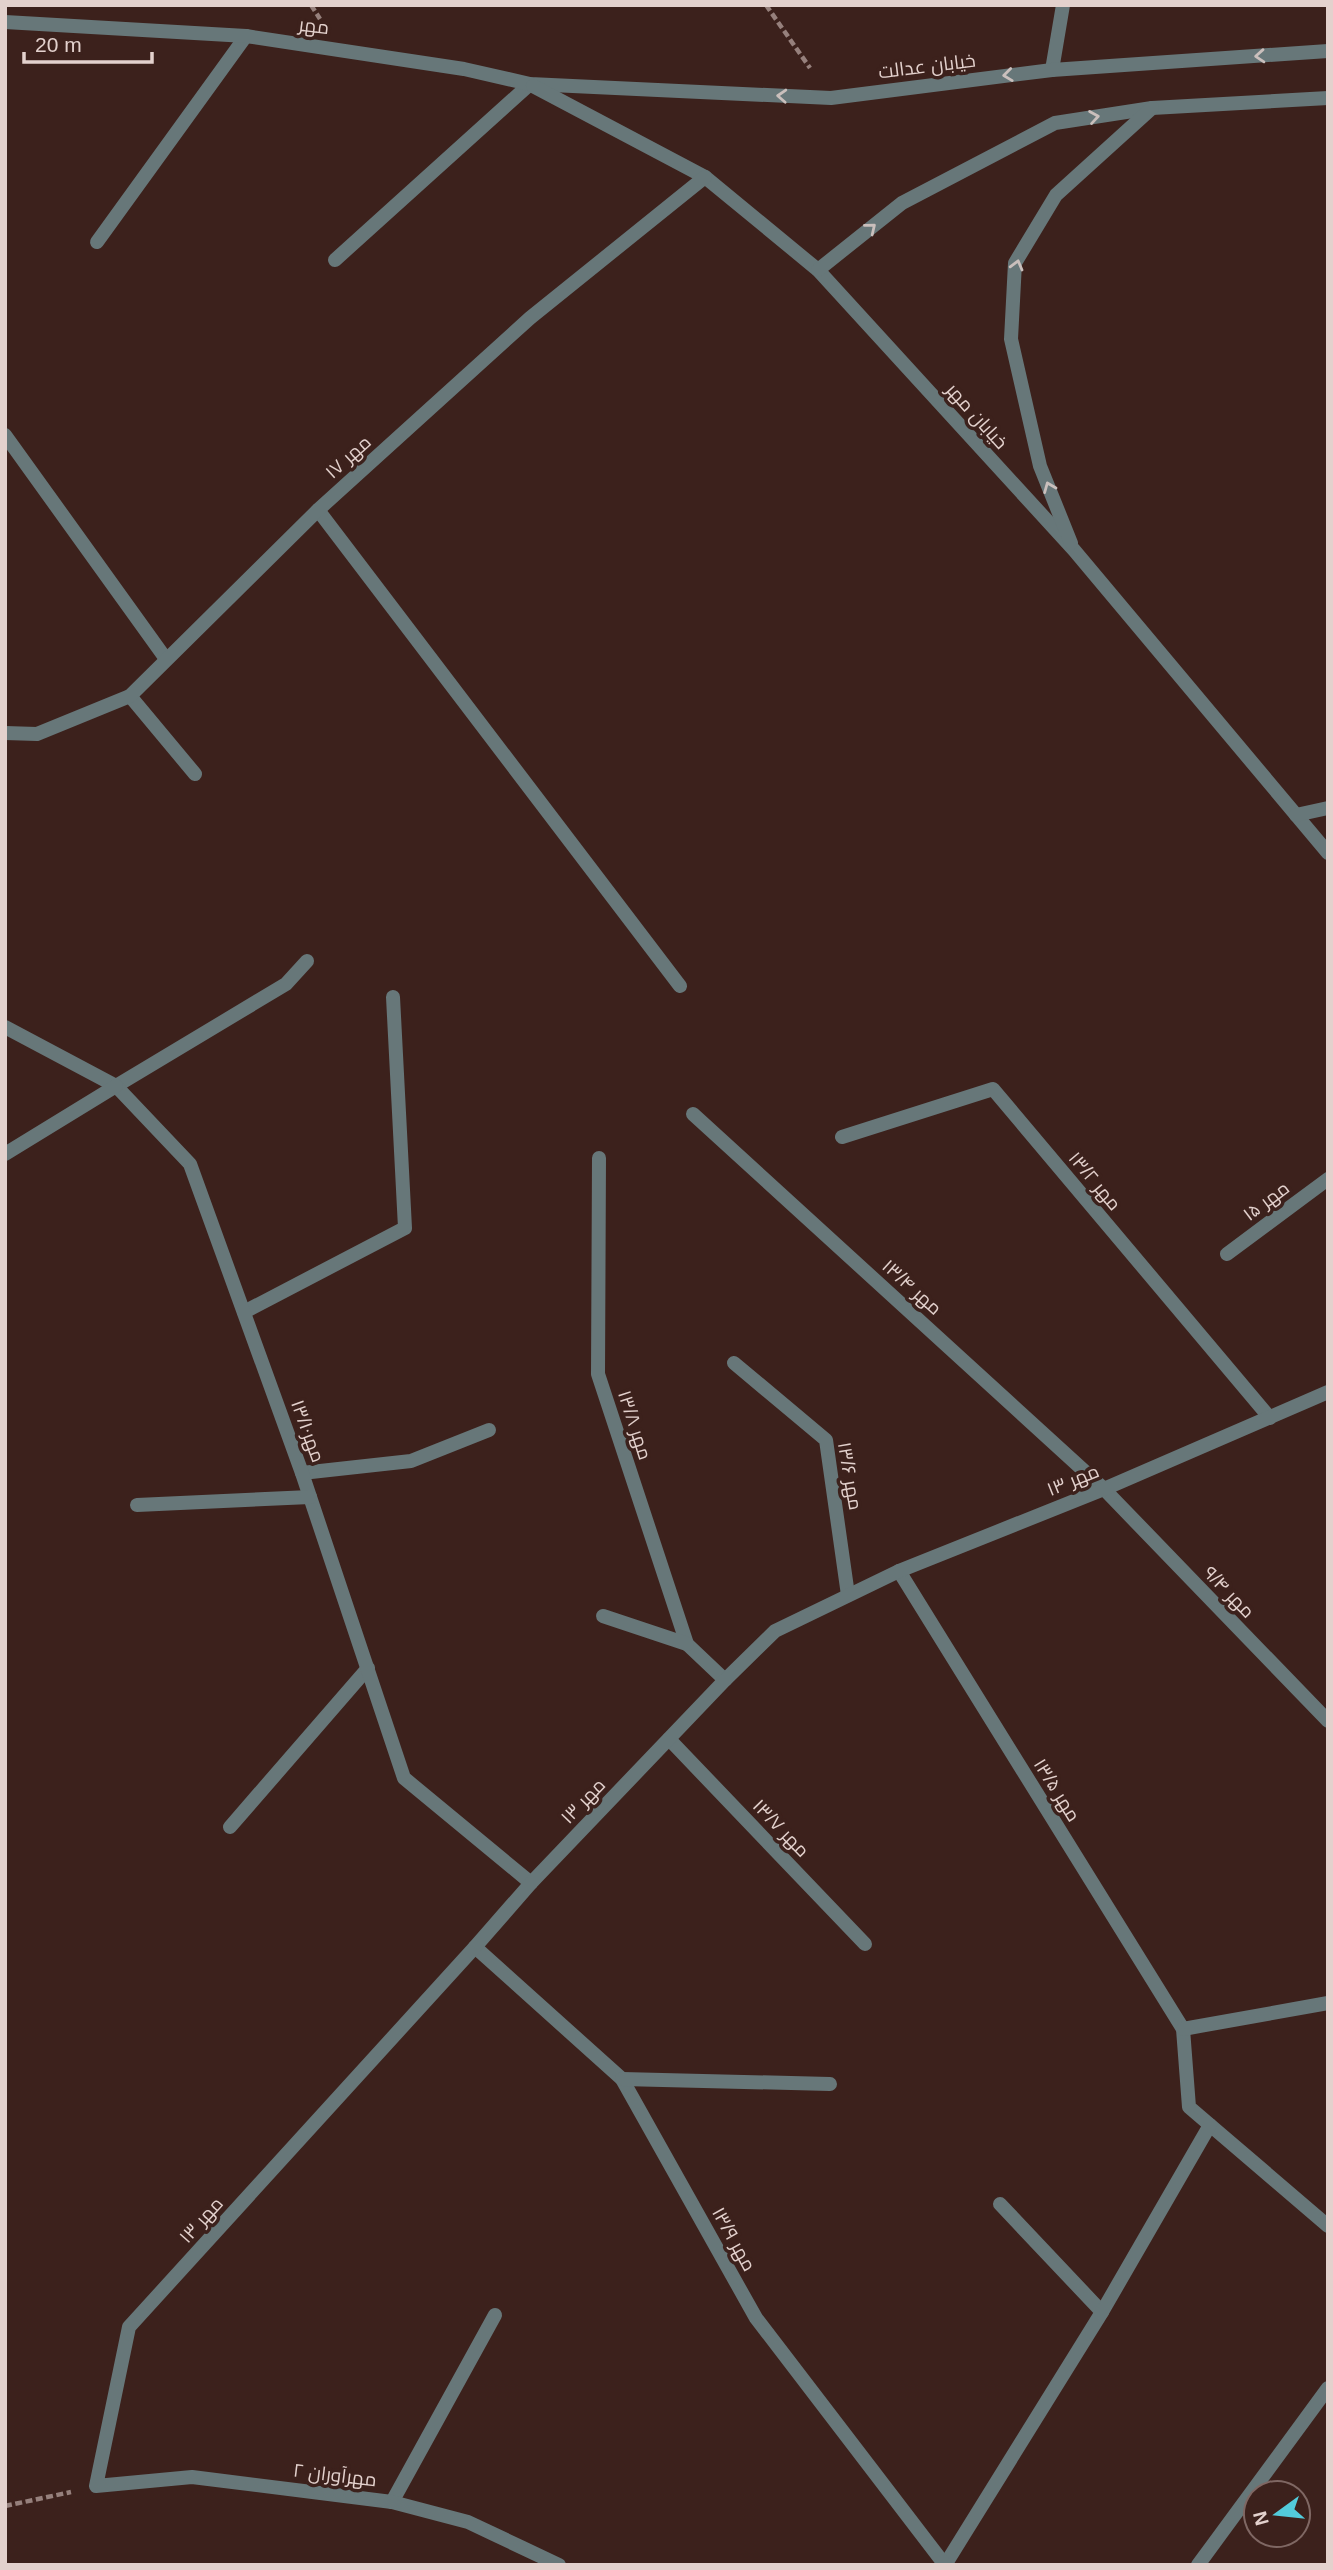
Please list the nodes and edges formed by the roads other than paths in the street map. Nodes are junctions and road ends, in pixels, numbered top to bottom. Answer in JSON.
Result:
{"nodes":[{"id":1,"x":1063,"y":5,"type":"edge"},
{"id":2,"x":5,"y":22,"type":"edge"},
{"id":3,"x":246,"y":36,"type":"junction"},
{"id":4,"x":1328,"y":51,"type":"edge"},
{"id":5,"x":1052,"y":70,"type":"junction"},
{"id":6,"x":530,"y":84,"type":"junction"},
{"id":7,"x":1328,"y":98,"type":"edge"},
{"id":8,"x":1152,"y":108,"type":"junction"},
{"id":9,"x":705,"y":177,"type":"junction"},
{"id":10,"x":97,"y":243,"type":"dead end"},
{"id":11,"x":335,"y":260,"type":"dead end"},
{"id":12,"x":818,"y":270,"type":"junction"},
{"id":13,"x":5,"y":435,"type":"edge"},
{"id":14,"x":318,"y":510,"type":"junction"},
{"id":15,"x":1074,"y":550,"type":"junction"},
{"id":16,"x":166,"y":659,"type":"junction"},
{"id":17,"x":130,"y":696,"type":"junction"},
{"id":18,"x":5,"y":733,"type":"edge"},
{"id":19,"x":195,"y":774,"type":"dead end"},
{"id":20,"x":1328,"y":808,"type":"edge"},
{"id":21,"x":1296,"y":816,"type":"junction"},
{"id":22,"x":1328,"y":853,"type":"edge"},
{"id":23,"x":307,"y":961,"type":"dead end"},
{"id":24,"x":680,"y":986,"type":"dead end"},
{"id":25,"x":393,"y":997,"type":"dead end"},
{"id":26,"x":5,"y":1027,"type":"edge"},
{"id":27,"x":116,"y":1086,"type":"junction"},
{"id":28,"x":693,"y":1114,"type":"dead end"},
{"id":29,"x":842,"y":1137,"type":"dead end"},
{"id":30,"x":5,"y":1154,"type":"edge"},
{"id":31,"x":599,"y":1158,"type":"dead end"},
{"id":32,"x":1328,"y":1179,"type":"edge"},
{"id":33,"x":1227,"y":1254,"type":"dead end"},
{"id":34,"x":244,"y":1312,"type":"junction"},
{"id":35,"x":734,"y":1363,"type":"dead end"},
{"id":36,"x":1328,"y":1392,"type":"edge"},
{"id":37,"x":1270,"y":1418,"type":"junction"},
{"id":38,"x":489,"y":1430,"type":"dead end"},
{"id":39,"x":302,"y":1473,"type":"junction"},
{"id":40,"x":1104,"y":1489,"type":"junction"},
{"id":41,"x":310,"y":1497,"type":"junction"},
{"id":42,"x":137,"y":1505,"type":"dead end"},
{"id":43,"x":899,"y":1571,"type":"junction"},
{"id":44,"x":848,"y":1595,"type":"junction"},
{"id":45,"x":603,"y":1616,"type":"dead end"},
{"id":46,"x":687,"y":1644,"type":"junction"},
{"id":47,"x":368,"y":1668,"type":"junction"},
{"id":48,"x":725,"y":1680,"type":"junction"},
{"id":49,"x":1328,"y":1721,"type":"edge"},
{"id":50,"x":669,"y":1739,"type":"junction"},
{"id":51,"x":230,"y":1827,"type":"dead end"},
{"id":52,"x":531,"y":1883,"type":"junction"},
{"id":53,"x":865,"y":1944,"type":"dead end"},
{"id":54,"x":475,"y":1948,"type":"junction"},
{"id":55,"x":1328,"y":2003,"type":"edge"},
{"id":56,"x":1183,"y":2029,"type":"junction"},
{"id":57,"x":622,"y":2079,"type":"junction"},
{"id":58,"x":830,"y":2084,"type":"dead end"},
{"id":59,"x":1210,"y":2126,"type":"junction"},
{"id":60,"x":1000,"y":2204,"type":"dead end"},
{"id":61,"x":1328,"y":2226,"type":"edge"},
{"id":62,"x":1102,"y":2312,"type":"junction"},
{"id":63,"x":495,"y":2315,"type":"dead end"},
{"id":64,"x":1328,"y":2388,"type":"edge"},
{"id":65,"x":96,"y":2486,"type":"joint"},
{"id":66,"x":392,"y":2502,"type":"junction"},
{"id":67,"x":559,"y":2565,"type":"edge"},
{"id":68,"x":945,"y":2565,"type":"edge"},
{"id":69,"x":1198,"y":2565,"type":"edge"}],
"edges":[{"from":1,"to":5,"type":"street"},
{"from":2,"to":3,"type":"street","name":"مهر"},
{"from":3,"to":6,"type":"street","name":"مهر"},
{"from":3,"to":10,"type":"street"},
{"from":4,"to":5,"type":"street","name":"خیابان عدالت","one_way":true},
{"from":5,"to":6,"type":"street","name":"خیابان عدالت","one_way":true},
{"from":6,"to":9,"type":"street","name":"خیابان مهر"},
{"from":6,"to":11,"type":"street"},
{"from":7,"to":8,"type":"street"},
{"from":12,"to":8,"type":"street","one_way":true},
{"from":15,"to":8,"type":"street","one_way":true},
{"from":9,"to":12,"type":"street","name":"خیابان مهر"},
{"from":9,"to":14,"type":"street","name":"مهر ۱۷"},
{"from":12,"to":15,"type":"street","name":"خیابان مهر"},
{"from":13,"to":16,"type":"street"},
{"from":14,"to":16,"type":"street","name":"مهر ۱۷"},
{"from":14,"to":24,"type":"street"},
{"from":15,"to":21,"type":"street","name":"خیابان مهر"},
{"from":16,"to":17,"type":"street","name":"مهر ۱۷"},
{"from":17,"to":18,"type":"street","name":"مهر ۱۷"},
{"from":17,"to":19,"type":"street"},
{"from":20,"to":21,"type":"street"},
{"from":21,"to":22,"type":"street","name":"خیابان مهر"},
{"from":23,"to":27,"type":"street"},
{"from":25,"to":34,"type":"street"},
{"from":26,"to":27,"type":"street","name":"مهر۱۳/۱۰"},
{"from":27,"to":30,"type":"street"},
{"from":27,"to":34,"type":"street","name":"مهر۱۳/۱۰"},
{"from":28,"to":40,"type":"street","name":"مهر ۱۳/۴"},
{"from":29,"to":37,"type":"street","name":"مهر ۱۳/۲"},
{"from":31,"to":46,"type":"street","name":"مهر ۱۳/۸"},
{"from":32,"to":33,"type":"street","name":"مهر ۱۵"},
{"from":34,"to":39,"type":"street","name":"مهر۱۳/۱۰"},
{"from":35,"to":44,"type":"street","name":"مهر ۱۳/۶"},
{"from":36,"to":37,"type":"street","name":"مهر ۱۳"},
{"from":37,"to":40,"type":"street","name":"مهر ۱۳"},
{"from":38,"to":39,"type":"street"},
{"from":39,"to":41,"type":"street","name":"مهر۱۳/۱۰"},
{"from":40,"to":43,"type":"street","name":"مهر ۱۳"},
{"from":40,"to":49,"type":"street","name":"مهر ۹/۴"},
{"from":41,"to":42,"type":"street"},
{"from":41,"to":47,"type":"street","name":"مهر۱۳/۱۰"},
{"from":43,"to":44,"type":"street","name":"مهر ۱۳"},
{"from":43,"to":56,"type":"street","name":"مهر ۱۳/۵"},
{"from":44,"to":48,"type":"street","name":"مهر ۱۳"},
{"from":45,"to":46,"type":"street"},
{"from":46,"to":48,"type":"street","name":"مهر ۱۳/۸"},
{"from":47,"to":51,"type":"street"},
{"from":47,"to":52,"type":"street","name":"مهر۱۳/۱۰"},
{"from":48,"to":50,"type":"street","name":"مهر ۱۳"},
{"from":50,"to":52,"type":"street","name":"مهر ۱۳"},
{"from":50,"to":53,"type":"street","name":"مهر ۱۳/۷"},
{"from":52,"to":54,"type":"street","name":"مهر ۱۳"},
{"from":54,"to":57,"type":"street","name":"مهر ۱۳/۹"},
{"from":54,"to":65,"type":"street","name":"مهر ۱۳"},
{"from":55,"to":56,"type":"street"},
{"from":56,"to":59,"type":"street"},
{"from":57,"to":58,"type":"street"},
{"from":57,"to":68,"type":"street","name":"مهر ۱۳/۹"},
{"from":59,"to":61,"type":"street"},
{"from":59,"to":62,"type":"street"},
{"from":60,"to":62,"type":"street"},
{"from":62,"to":68,"type":"street"},
{"from":63,"to":66,"type":"street"},
{"from":64,"to":69,"type":"street"},
{"from":65,"to":66,"type":"street","name":"مهرآوران ۲"},
{"from":66,"to":67,"type":"street","name":"مهرآوران ۲"}]}
